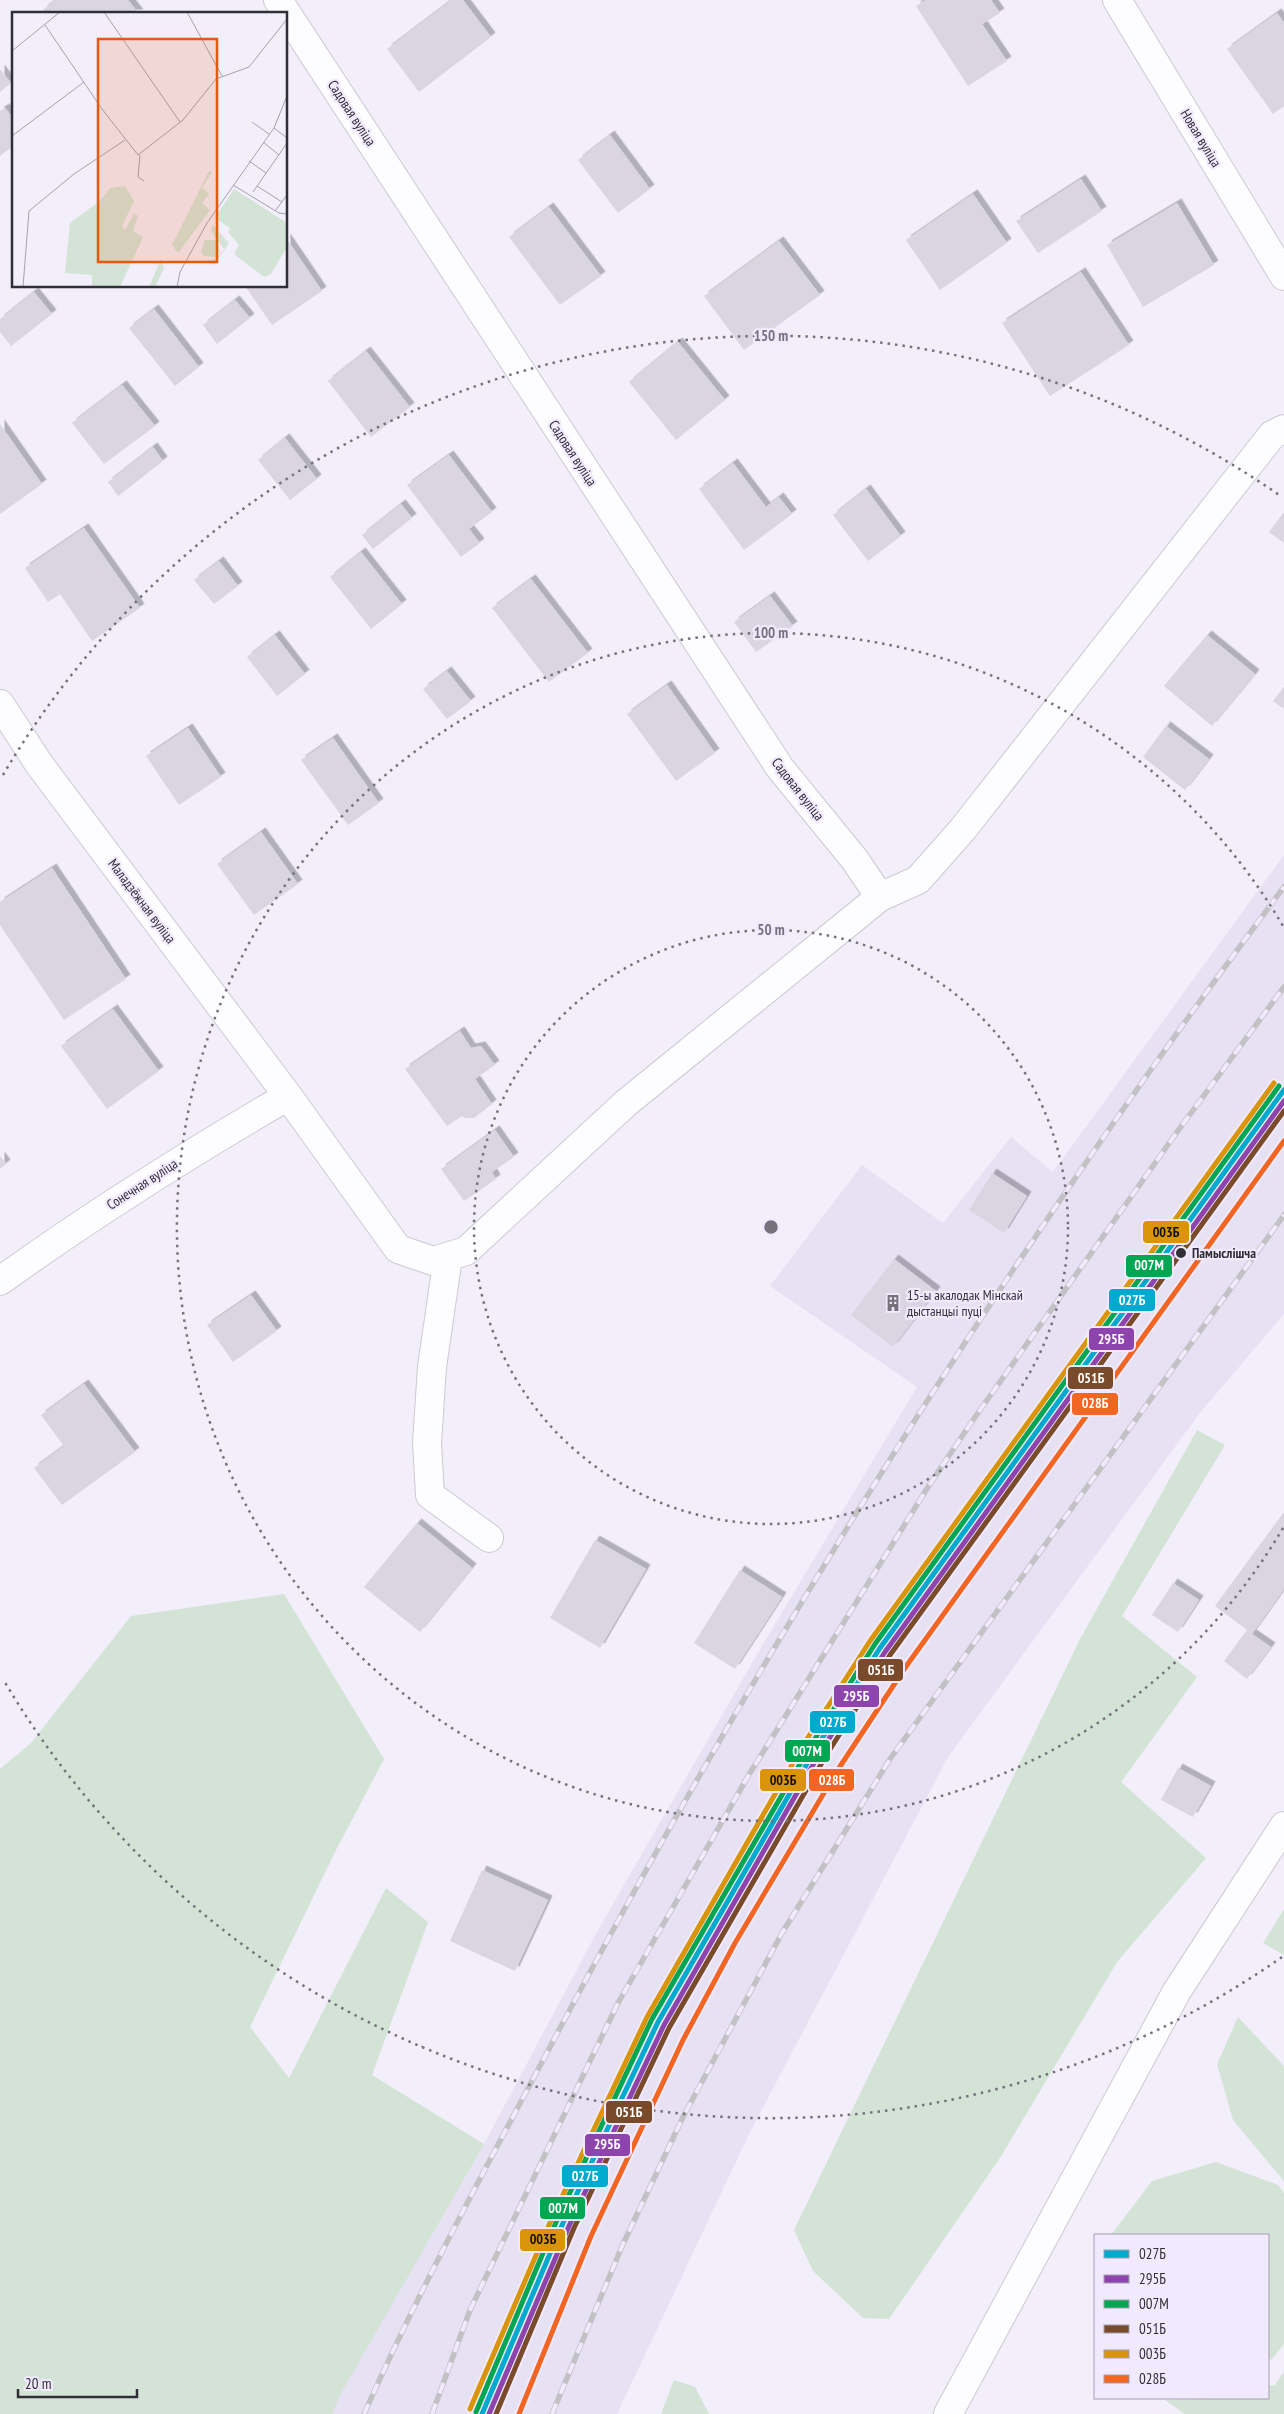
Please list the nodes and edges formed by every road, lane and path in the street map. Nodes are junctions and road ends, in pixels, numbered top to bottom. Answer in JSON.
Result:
{"nodes":[{"id":1,"x":278,"y":0,"type":"edge"},
{"id":2,"x":1117,"y":0,"type":"edge"},
{"id":3,"x":286,"y":12,"type":"edge"},
{"id":4,"x":288,"y":15,"type":"edge"},
{"id":5,"x":1284,"y":276,"type":"edge"},
{"id":6,"x":1284,"y":428,"type":"edge"},
{"id":7,"x":0,"y":704,"type":"edge"},
{"id":8,"x":880,"y":897,"type":"junction"},
{"id":9,"x":288,"y":1096,"type":"junction"},
{"id":10,"x":448,"y":1257,"type":"junction"},
{"id":11,"x":0,"y":1280,"type":"edge"},
{"id":12,"x":489,"y":1538,"type":"dead end"},
{"id":13,"x":1284,"y":1826,"type":"edge"},
{"id":14,"x":948,"y":2414,"type":"edge"}],
"edges":[{"from":1,"to":3,"type":"street","name":"Садовая вуліца"},
{"from":2,"to":5,"type":"street","name":"Новая вуліца"},
{"from":4,"to":8,"type":"street","name":"Садовая вуліца"},
{"from":6,"to":8,"type":"street"},
{"from":7,"to":9,"type":"street","name":"Маладзёжная вуліца"},
{"from":8,"to":10,"type":"street"},
{"from":9,"to":10,"type":"street","name":"Маладзёжная вуліца"},
{"from":9,"to":11,"type":"street","name":"Сонечная вуліца"},
{"from":10,"to":12,"type":"street"},
{"from":13,"to":14,"type":"street"}]}
